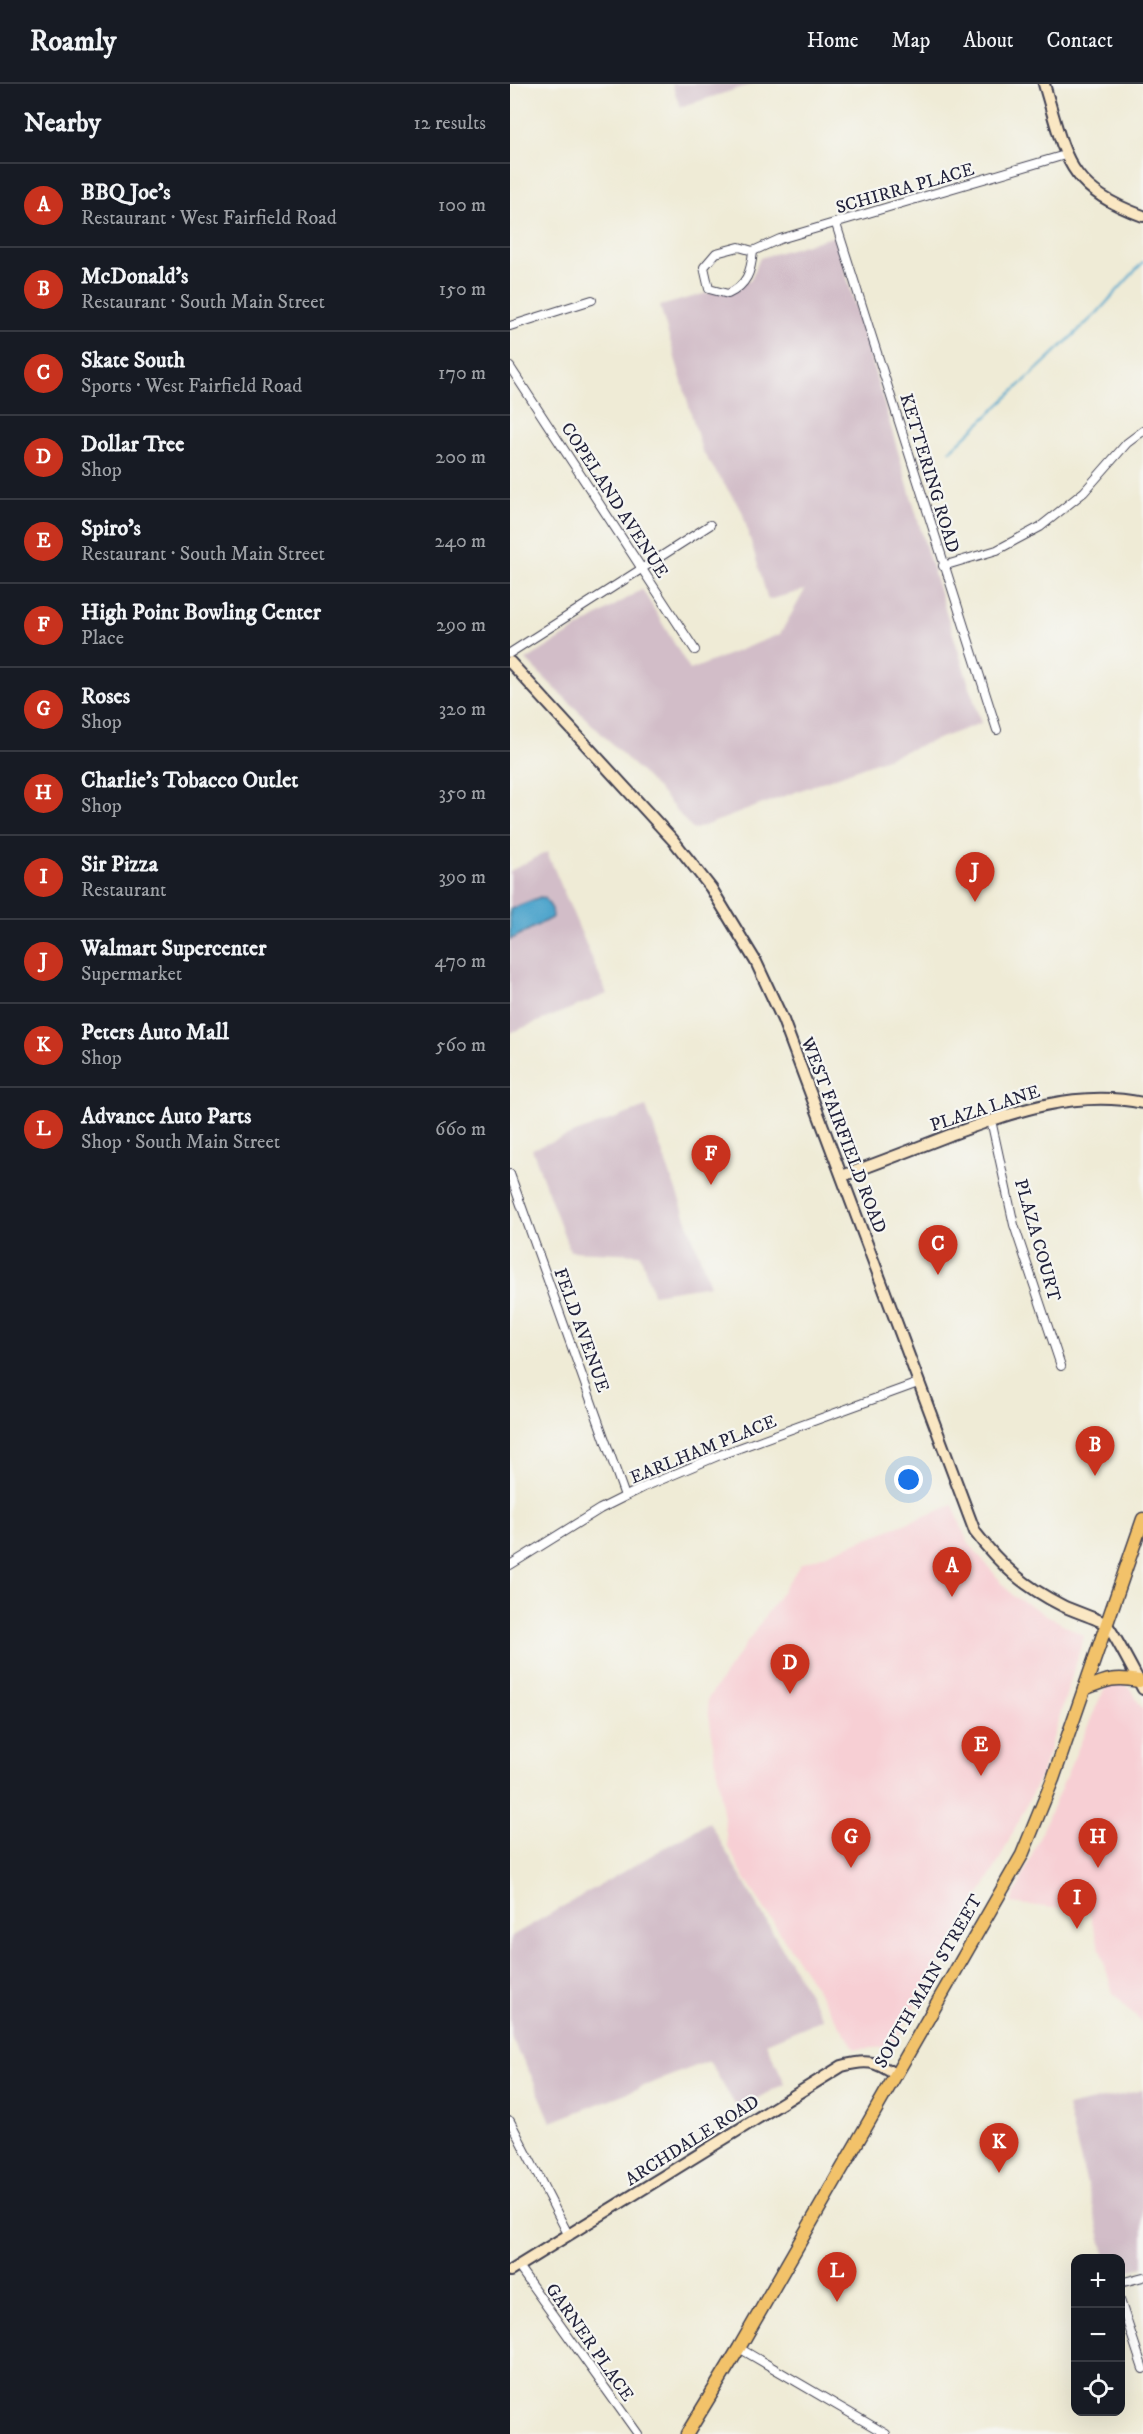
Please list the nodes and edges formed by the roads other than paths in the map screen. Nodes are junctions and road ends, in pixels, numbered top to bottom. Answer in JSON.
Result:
{"nodes":[{"id":1,"x":1044,"y":84,"type":"edge"},
{"id":2,"x":1065,"y":155,"type":"junction"},
{"id":3,"x":1143,"y":216,"type":"edge"},
{"id":4,"x":836,"y":224,"type":"junction"},
{"id":5,"x":753,"y":251,"type":"junction"},
{"id":6,"x":592,"y":300,"type":"dead end"},
{"id":7,"x":510,"y":326,"type":"edge"},
{"id":8,"x":510,"y":367,"type":"edge"},
{"id":9,"x":1143,"y":431,"type":"edge"},
{"id":10,"x":710,"y":525,"type":"dead end"},
{"id":11,"x":943,"y":566,"type":"junction"},
{"id":12,"x":641,"y":569,"type":"junction"},
{"id":13,"x":695,"y":650,"type":"dead end"},
{"id":14,"x":510,"y":653,"type":"edge"},
{"id":15,"x":510,"y":662,"type":"edge"},
{"id":16,"x":997,"y":730,"type":"dead end"},
{"id":17,"x":1143,"y":1103,"type":"edge"},
{"id":18,"x":992,"y":1120,"type":"junction"},
{"id":19,"x":510,"y":1174,"type":"edge"},
{"id":20,"x":842,"y":1176,"type":"junction"},
{"id":21,"x":1061,"y":1366,"type":"dead end"},
{"id":22,"x":918,"y":1383,"type":"junction"},
{"id":23,"x":625,"y":1496,"type":"junction"},
{"id":24,"x":1143,"y":1519,"type":"edge"},
{"id":25,"x":510,"y":1565,"type":"edge"},
{"id":26,"x":1106,"y":1624,"type":"junction"},
{"id":27,"x":1141,"y":1685,"type":"edge"},
{"id":28,"x":1084,"y":1689,"type":"junction"},
{"id":29,"x":896,"y":2075,"type":"junction"},
{"id":30,"x":510,"y":2121,"type":"edge"},
{"id":31,"x":569,"y":2236,"type":"junction"},
{"id":32,"x":514,"y":2269,"type":"edge"},
{"id":33,"x":1143,"y":2277,"type":"edge"},
{"id":34,"x":1125,"y":2282,"type":"edge"},
{"id":35,"x":1123,"y":2308,"type":"edge"},
{"id":36,"x":739,"y":2348,"type":"junction"},
{"id":37,"x":1143,"y":2369,"type":"edge"},
{"id":38,"x":638,"y":2434,"type":"edge"},
{"id":39,"x":687,"y":2434,"type":"edge"},
{"id":40,"x":886,"y":2434,"type":"edge"}],
"edges":[{"from":1,"to":2,"type":"main road"},
{"from":2,"to":3,"type":"main road"},
{"from":2,"to":4,"type":"street","name":"SCHIRRA PLACE"},
{"from":4,"to":5,"type":"street","name":"SCHIRRA PLACE"},
{"from":4,"to":11,"type":"street","name":"KETTERING ROAD"},
{"from":5,"to":5,"type":"street","name":"SCHIRRA PLACE"},
{"from":6,"to":7,"type":"street"},
{"from":8,"to":12,"type":"street","name":"COPELAND AVENUE"},
{"from":9,"to":11,"type":"street"},
{"from":10,"to":12,"type":"street"},
{"from":11,"to":16,"type":"street","name":"KETTERING ROAD"},
{"from":12,"to":13,"type":"street","name":"COPELAND AVENUE"},
{"from":12,"to":14,"type":"street"},
{"from":15,"to":20,"type":"main road","name":"WEST FAIRFIELD ROAD"},
{"from":17,"to":18,"type":"main road","name":"PLAZA LANE"},
{"from":18,"to":20,"type":"main road","name":"PLAZA LANE"},
{"from":18,"to":21,"type":"street","name":"PLAZA COURT"},
{"from":19,"to":23,"type":"street","name":"FELD AVENUE"},
{"from":20,"to":22,"type":"main road","name":"WEST FAIRFIELD ROAD"},
{"from":22,"to":23,"type":"street","name":"EARLHAM PLACE"},
{"from":22,"to":26,"type":"main road","name":"WEST FAIRFIELD ROAD"},
{"from":23,"to":25,"type":"street","name":"EARLHAM PLACE"},
{"from":24,"to":26,"type":"main road","name":"SOUTH MAIN STREET"},
{"from":26,"to":27,"type":"main road"},
{"from":26,"to":28,"type":"main road","name":"SOUTH MAIN STREET"},
{"from":27,"to":28,"type":"main road"},
{"from":28,"to":29,"type":"main road","name":"SOUTH MAIN STREET"},
{"from":29,"to":31,"type":"main road","name":"ARCHDALE ROAD"},
{"from":29,"to":36,"type":"main road","name":"SOUTH MAIN STREET"},
{"from":30,"to":31,"type":"street"},
{"from":31,"to":32,"type":"main road","name":"ARCHDALE ROAD"},
{"from":32,"to":38,"type":"street","name":"GARNER PLACE"},
{"from":33,"to":34,"type":"street"},
{"from":35,"to":37,"type":"street"},
{"from":36,"to":39,"type":"main road","name":"SOUTH MAIN STREET"},
{"from":36,"to":40,"type":"street"}]}
